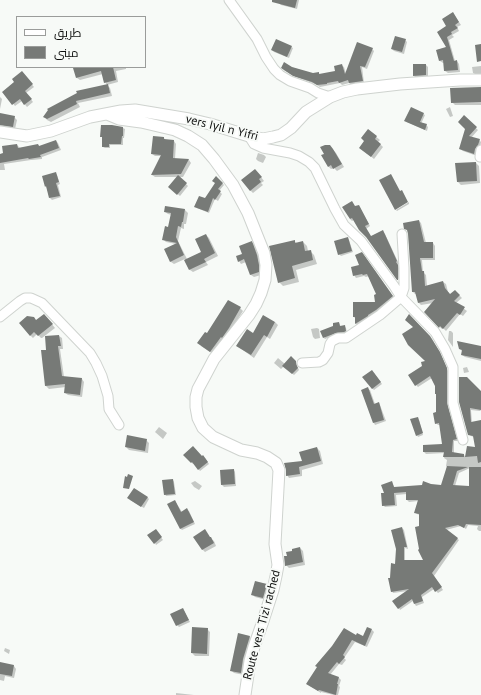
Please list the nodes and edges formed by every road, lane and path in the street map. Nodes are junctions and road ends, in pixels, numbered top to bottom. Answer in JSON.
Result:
{"nodes":[{"id":1,"x":229,"y":0,"type":"edge"},
{"id":2,"x":481,"y":80,"type":"edge"},
{"id":3,"x":330,"y":97,"type":"junction"},
{"id":4,"x":106,"y":114,"type":"junction"},
{"id":5,"x":0,"y":132,"type":"edge"},
{"id":6,"x":249,"y":136,"type":"junction"},
{"id":7,"x":402,"y":234,"type":"dead end"},
{"id":8,"x":401,"y":298,"type":"junction"},
{"id":9,"x":0,"y":317,"type":"edge"},
{"id":10,"x":302,"y":363,"type":"dead end"},
{"id":11,"x":119,"y":425,"type":"dead end"},
{"id":12,"x":463,"y":440,"type":"dead end"},
{"id":13,"x":245,"y":695,"type":"edge"}],
"edges":[{"from":1,"to":3,"type":"street"},
{"from":2,"to":3,"type":"main road","name":"vers Iγil n Yifri"},
{"from":3,"to":6,"type":"main road","name":"vers Iγil n Yifri"},
{"from":4,"to":5,"type":"main road","name":"vers Iγil n Yifri"},
{"from":4,"to":6,"type":"main road","name":"vers Iγil n Yifri"},
{"from":4,"to":13,"type":"main road","name":"Route vers Tizi rached"},
{"from":6,"to":8,"type":"street"},
{"from":7,"to":8,"type":"street"},
{"from":8,"to":10,"type":"street"},
{"from":8,"to":12,"type":"street"},
{"from":9,"to":11,"type":"street"}]}
